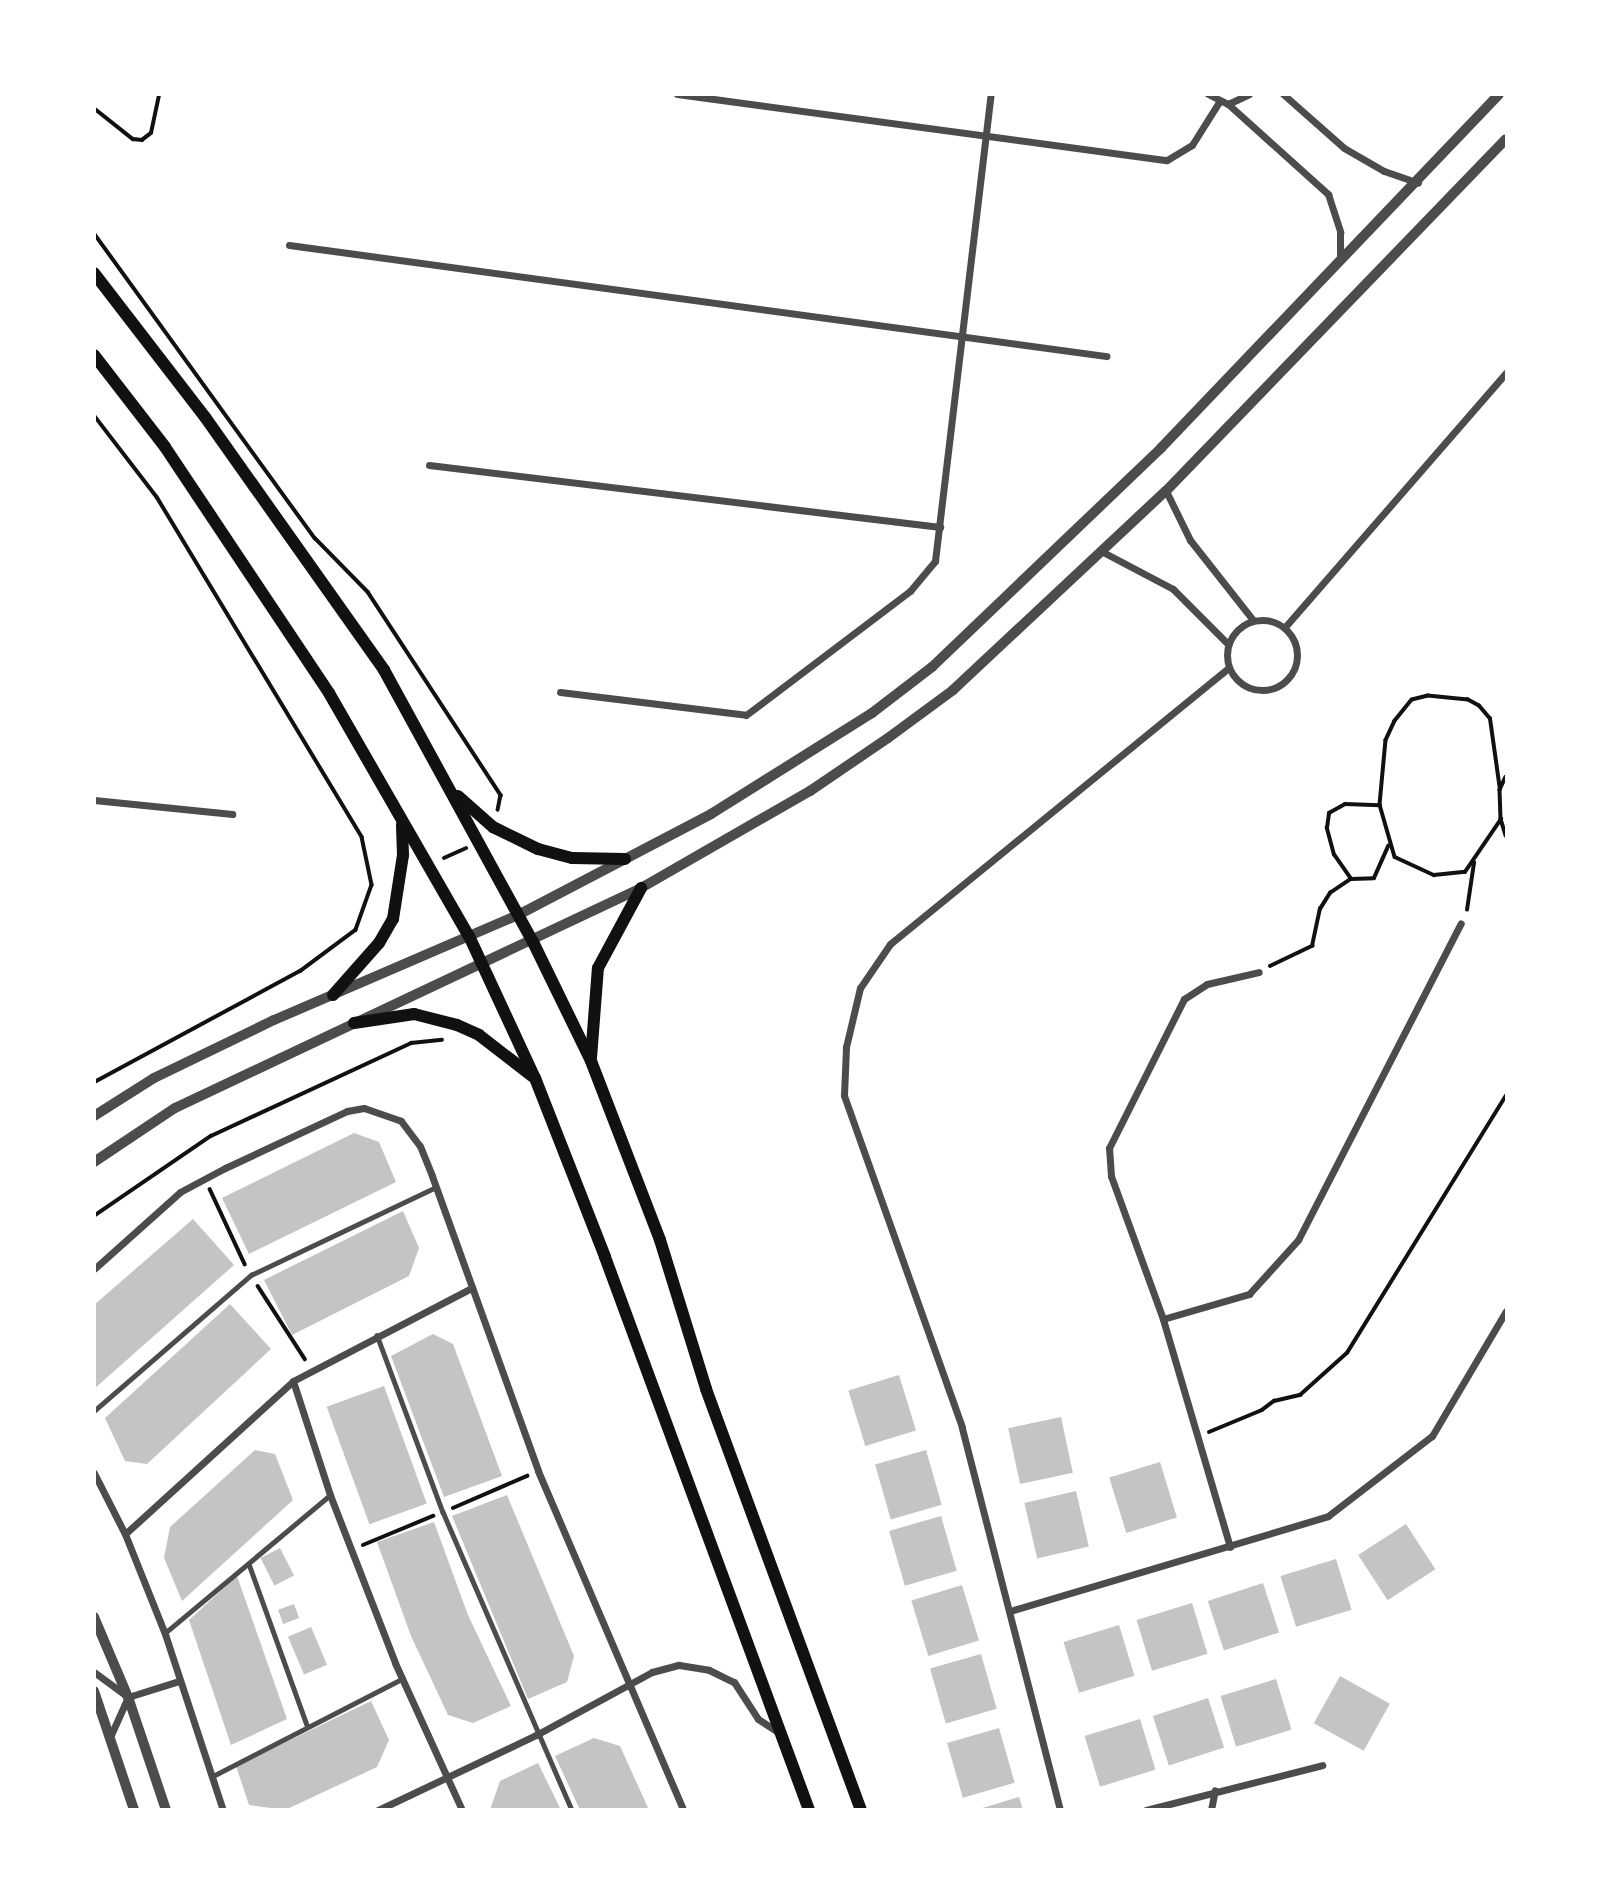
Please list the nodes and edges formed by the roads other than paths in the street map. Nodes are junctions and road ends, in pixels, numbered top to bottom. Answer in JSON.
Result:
{"nodes":[{"id":1,"x":677,"y":94,"type":"edge"},
{"id":2,"x":991,"y":94,"type":"edge"},
{"id":3,"x":1208,"y":94,"type":"edge"},
{"id":4,"x":1249,"y":94,"type":"edge"},
{"id":5,"x":1283,"y":94,"type":"edge"},
{"id":6,"x":1499,"y":94,"type":"edge"},
{"id":7,"x":1224,"y":103,"type":"junction"},
{"id":8,"x":985,"y":136,"type":"junction"},
{"id":9,"x":1507,"y":139,"type":"edge"},
{"id":10,"x":1418,"y":183,"type":"junction"},
{"id":11,"x":289,"y":245,"type":"dead end"},
{"id":12,"x":1340,"y":261,"type":"junction"},
{"id":13,"x":94,"y":273,"type":"edge"},
{"id":14,"x":962,"y":336,"type":"junction"},
{"id":15,"x":94,"y":355,"type":"edge"},
{"id":16,"x":1106,"y":356,"type":"dead end"},
{"id":17,"x":1507,"y":373,"type":"edge"},
{"id":18,"x":429,"y":465,"type":"dead end"},
{"id":19,"x":1166,"y":491,"type":"junction"},
{"id":20,"x":940,"y":527,"type":"junction"},
{"id":21,"x":1101,"y":551,"type":"junction"},
{"id":22,"x":1253,"y":620,"type":"junction"},
{"id":23,"x":1285,"y":628,"type":"junction"},
{"id":24,"x":1228,"y":644,"type":"junction"},
{"id":25,"x":1229,"y":668,"type":"junction"},
{"id":26,"x":560,"y":692,"type":"dead end"},
{"id":27,"x":445,"y":783,"type":"junction"},
{"id":28,"x":94,"y":800,"type":"edge"},
{"id":29,"x":232,"y":814,"type":"dead end"},
{"id":30,"x":401,"y":822,"type":"junction"},
{"id":31,"x":625,"y":859,"type":"junction"},
{"id":32,"x":641,"y":888,"type":"junction"},
{"id":33,"x":518,"y":915,"type":"junction"},
{"id":34,"x":1461,"y":923,"type":"road end"},
{"id":35,"x":468,"y":936,"type":"junction"},
{"id":36,"x":533,"y":942,"type":"junction"},
{"id":37,"x":481,"y":965,"type":"junction"},
{"id":38,"x":1259,"y":972,"type":"road end"},
{"id":39,"x":333,"y":995,"type":"junction"},
{"id":40,"x":354,"y":1023,"type":"junction"},
{"id":41,"x":591,"y":1061,"type":"junction"},
{"id":42,"x":535,"y":1078,"type":"junction"},
{"id":43,"x":94,"y":1116,"type":"edge"},
{"id":44,"x":94,"y":1162,"type":"edge"},
{"id":45,"x":436,"y":1187,"type":"junction"},
{"id":46,"x":94,"y":1269,"type":"edge"},
{"id":47,"x":471,"y":1287,"type":"junction"},
{"id":48,"x":1507,"y":1311,"type":"edge"},
{"id":49,"x":1163,"y":1319,"type":"junction"},
{"id":50,"x":377,"y":1334,"type":"junction"},
{"id":51,"x":293,"y":1381,"type":"junction"},
{"id":52,"x":94,"y":1410,"type":"edge"},
{"id":53,"x":94,"y":1473,"type":"edge"},
{"id":54,"x":330,"y":1495,"type":"junction"},
{"id":55,"x":125,"y":1534,"type":"junction"},
{"id":56,"x":1230,"y":1547,"type":"junction"},
{"id":57,"x":249,"y":1564,"type":"junction"},
{"id":58,"x":1010,"y":1611,"type":"junction"},
{"id":59,"x":94,"y":1617,"type":"edge"},
{"id":60,"x":165,"y":1634,"type":"junction"},
{"id":61,"x":94,"y":1672,"type":"edge"},
{"id":62,"x":402,"y":1678,"type":"junction"},
{"id":63,"x":180,"y":1681,"type":"junction"},
{"id":64,"x":629,"y":1688,"type":"junction"},
{"id":65,"x":94,"y":1690,"type":"edge"},
{"id":66,"x":128,"y":1697,"type":"junction"},
{"id":67,"x":307,"y":1725,"type":"junction"},
{"id":68,"x":536,"y":1735,"type":"junction"},
{"id":69,"x":784,"y":1736,"type":"junction"},
{"id":70,"x":110,"y":1737,"type":"junction"},
{"id":71,"x":1322,"y":1765,"type":"dead end"},
{"id":72,"x":447,"y":1776,"type":"junction"},
{"id":73,"x":211,"y":1777,"type":"junction"},
{"id":74,"x":1215,"y":1790,"type":"junction"},
{"id":75,"x":134,"y":1810,"type":"edge"},
{"id":76,"x":166,"y":1810,"type":"edge"},
{"id":77,"x":223,"y":1810,"type":"edge"},
{"id":78,"x":378,"y":1810,"type":"edge"},
{"id":79,"x":462,"y":1810,"type":"edge"},
{"id":80,"x":572,"y":1810,"type":"edge"},
{"id":81,"x":683,"y":1810,"type":"edge"},
{"id":82,"x":810,"y":1810,"type":"edge"},
{"id":83,"x":861,"y":1810,"type":"edge"},
{"id":84,"x":1060,"y":1810,"type":"edge"},
{"id":85,"x":1146,"y":1810,"type":"edge"},
{"id":86,"x":1210,"y":1810,"type":"edge"}],
"edges":[{"from":1,"to":8,"type":"street"},
{"from":2,"to":8,"type":"street"},
{"from":3,"to":7,"type":"street"},
{"from":4,"to":7,"type":"street"},
{"from":5,"to":10,"type":"street"},
{"from":6,"to":10,"type":"street"},
{"from":7,"to":8,"type":"street"},
{"from":7,"to":12,"type":"street"},
{"from":8,"to":14,"type":"street"},
{"from":9,"to":19,"type":"street"},
{"from":10,"to":12,"type":"street"},
{"from":11,"to":14,"type":"street"},
{"from":12,"to":31,"type":"street"},
{"from":13,"to":27,"type":"main road"},
{"from":14,"to":16,"type":"street"},
{"from":14,"to":20,"type":"street"},
{"from":15,"to":30,"type":"main road"},
{"from":17,"to":23,"type":"street"},
{"from":18,"to":20,"type":"street"},
{"from":19,"to":21,"type":"street"},
{"from":19,"to":22,"type":"street"},
{"from":20,"to":26,"type":"street"},
{"from":21,"to":24,"type":"street"},
{"from":21,"to":32,"type":"street"},
{"from":22,"to":23,"type":"street"},
{"from":22,"to":24,"type":"street"},
{"from":23,"to":25,"type":"street"},
{"from":24,"to":25,"type":"street"},
{"from":25,"to":58,"type":"street"},
{"from":27,"to":31,"type":"main road"},
{"from":27,"to":33,"type":"main road"},
{"from":28,"to":29,"type":"street"},
{"from":30,"to":35,"type":"main road"},
{"from":30,"to":39,"type":"main road"},
{"from":31,"to":33,"type":"street"},
{"from":32,"to":36,"type":"street"},
{"from":32,"to":41,"type":"main road"},
{"from":33,"to":35,"type":"street"},
{"from":33,"to":36,"type":"main road"},
{"from":34,"to":49,"type":"street"},
{"from":35,"to":37,"type":"main road"},
{"from":35,"to":39,"type":"street"},
{"from":36,"to":37,"type":"street"},
{"from":36,"to":41,"type":"main road"},
{"from":37,"to":40,"type":"street"},
{"from":37,"to":42,"type":"main road"},
{"from":38,"to":49,"type":"street"},
{"from":39,"to":43,"type":"street"},
{"from":40,"to":42,"type":"main road"},
{"from":40,"to":44,"type":"street"},
{"from":41,"to":83,"type":"main road"},
{"from":42,"to":69,"type":"main road"},
{"from":45,"to":46,"type":"street"},
{"from":45,"to":47,"type":"street"},
{"from":45,"to":52,"type":"lane"},
{"from":47,"to":50,"type":"street"},
{"from":47,"to":64,"type":"street"},
{"from":48,"to":56,"type":"street"},
{"from":49,"to":56,"type":"street"},
{"from":50,"to":51,"type":"street"},
{"from":50,"to":68,"type":"lane"},
{"from":51,"to":54,"type":"street"},
{"from":51,"to":55,"type":"street"},
{"from":53,"to":55,"type":"street"},
{"from":54,"to":57,"type":"lane"},
{"from":54,"to":62,"type":"street"},
{"from":55,"to":60,"type":"street"},
{"from":56,"to":58,"type":"street"},
{"from":57,"to":60,"type":"lane"},
{"from":57,"to":67,"type":"lane"},
{"from":58,"to":84,"type":"street"},
{"from":59,"to":66,"type":"street"},
{"from":60,"to":63,"type":"street"},
{"from":61,"to":66,"type":"street"},
{"from":62,"to":67,"type":"lane"},
{"from":62,"to":72,"type":"street"},
{"from":63,"to":66,"type":"street"},
{"from":63,"to":73,"type":"street"},
{"from":64,"to":68,"type":"street"},
{"from":64,"to":69,"type":"street"},
{"from":64,"to":81,"type":"street"},
{"from":65,"to":70,"type":"street"},
{"from":66,"to":70,"type":"street"},
{"from":66,"to":76,"type":"street"},
{"from":67,"to":73,"type":"lane"},
{"from":68,"to":72,"type":"street"},
{"from":68,"to":80,"type":"lane"},
{"from":69,"to":82,"type":"main road"},
{"from":70,"to":75,"type":"street"},
{"from":71,"to":74,"type":"street"},
{"from":72,"to":78,"type":"street"},
{"from":72,"to":79,"type":"street"},
{"from":73,"to":77,"type":"street"},
{"from":74,"to":85,"type":"street"},
{"from":74,"to":86,"type":"street"}]}
